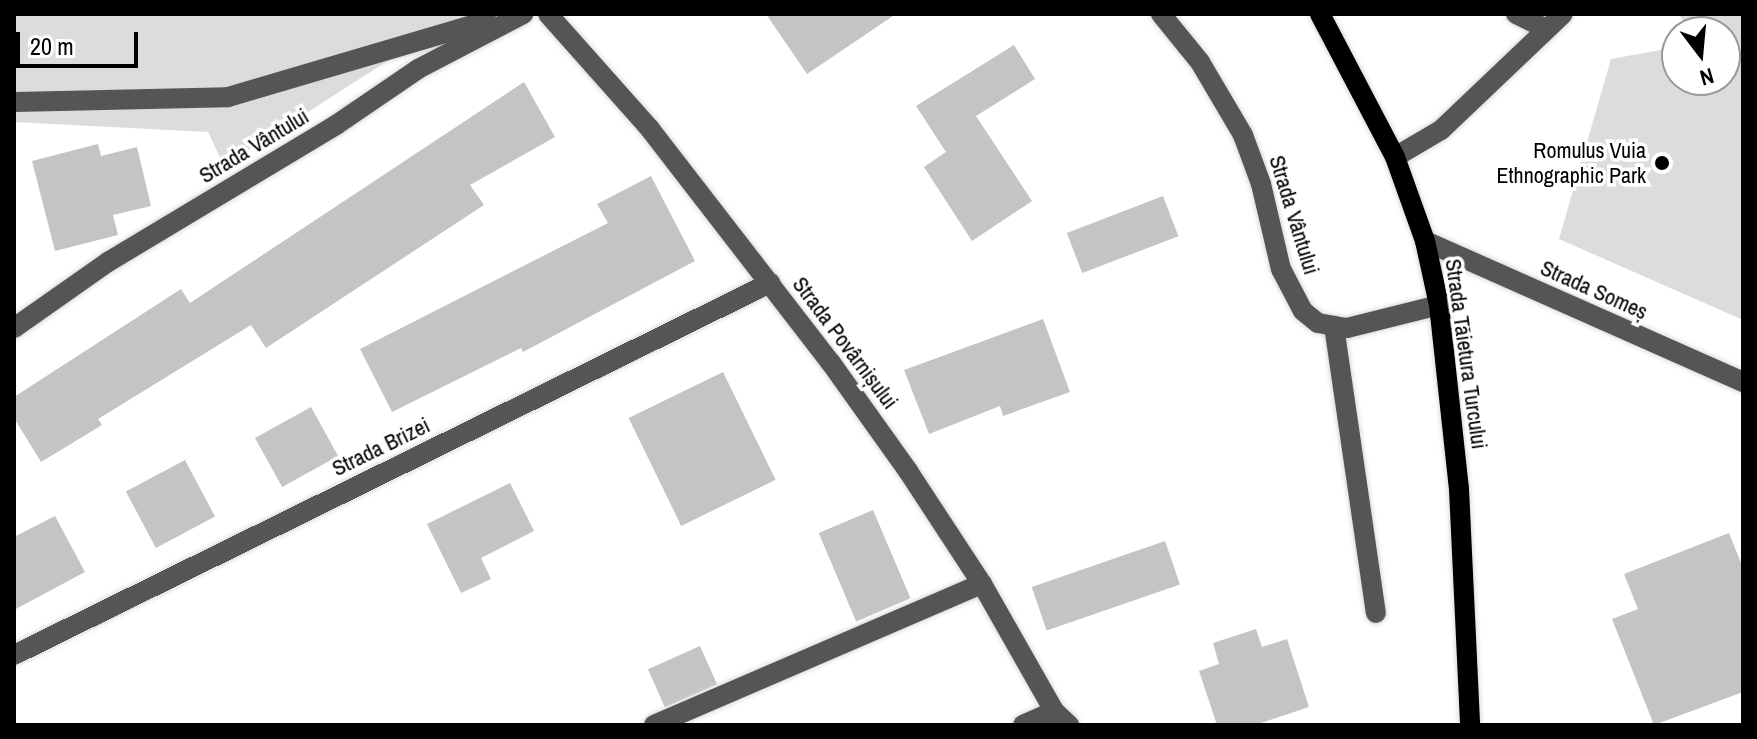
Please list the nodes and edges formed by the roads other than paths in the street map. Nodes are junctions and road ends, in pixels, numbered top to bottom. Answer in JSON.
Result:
{"nodes":[{"id":1,"x":523,"y":14,"type":"edge"},
{"id":2,"x":548,"y":14,"type":"edge"},
{"id":3,"x":1161,"y":14,"type":"edge"},
{"id":4,"x":1320,"y":14,"type":"edge"},
{"id":5,"x":1516,"y":14,"type":"edge"},
{"id":6,"x":1563,"y":14,"type":"edge"},
{"id":7,"x":503,"y":22,"type":"junction"},
{"id":8,"x":1545,"y":28,"type":"junction"},
{"id":9,"x":14,"y":102,"type":"edge"},
{"id":10,"x":1395,"y":157,"type":"junction"},
{"id":11,"x":1425,"y":241,"type":"junction"},
{"id":12,"x":770,"y":283,"type":"junction"},
{"id":13,"x":1439,"y":305,"type":"junction"},
{"id":14,"x":1334,"y":326,"type":"junction"},
{"id":15,"x":14,"y":328,"type":"edge"},
{"id":16,"x":1743,"y":382,"type":"edge"},
{"id":17,"x":982,"y":584,"type":"junction"},
{"id":18,"x":1376,"y":613,"type":"dead end"},
{"id":19,"x":14,"y":655,"type":"edge"},
{"id":20,"x":1061,"y":718,"type":"edge"},
{"id":21,"x":654,"y":725,"type":"edge"},
{"id":22,"x":1023,"y":725,"type":"edge"},
{"id":23,"x":1470,"y":725,"type":"edge"}],
"edges":[{"from":1,"to":7,"type":"street","name":"Strada Vântului"},
{"from":2,"to":12,"type":"street","name":"Strada Povârnișului"},
{"from":3,"to":14,"type":"street","name":"Strada Vântului"},
{"from":4,"to":10,"type":"main road","name":"Strada Tăietura Turcului"},
{"from":5,"to":8,"type":"street"},
{"from":6,"to":8,"type":"street"},
{"from":7,"to":9,"type":"street"},
{"from":7,"to":15,"type":"street","name":"Strada Vântului"},
{"from":8,"to":10,"type":"street"},
{"from":10,"to":11,"type":"main road","name":"Strada Tăietura Turcului"},
{"from":11,"to":13,"type":"main road","name":"Strada Tăietura Turcului"},
{"from":11,"to":16,"type":"street","name":"Strada Someș"},
{"from":12,"to":17,"type":"street","name":"Strada Povârnișului"},
{"from":12,"to":19,"type":"street","name":"Strada Brizei"},
{"from":13,"to":14,"type":"street"},
{"from":13,"to":23,"type":"main road","name":"Strada Tăietura Turcului"},
{"from":14,"to":18,"type":"street"},
{"from":17,"to":20,"type":"street","name":"Strada Povârnișului"},
{"from":17,"to":21,"type":"street"},
{"from":20,"to":22,"type":"street"}]}
